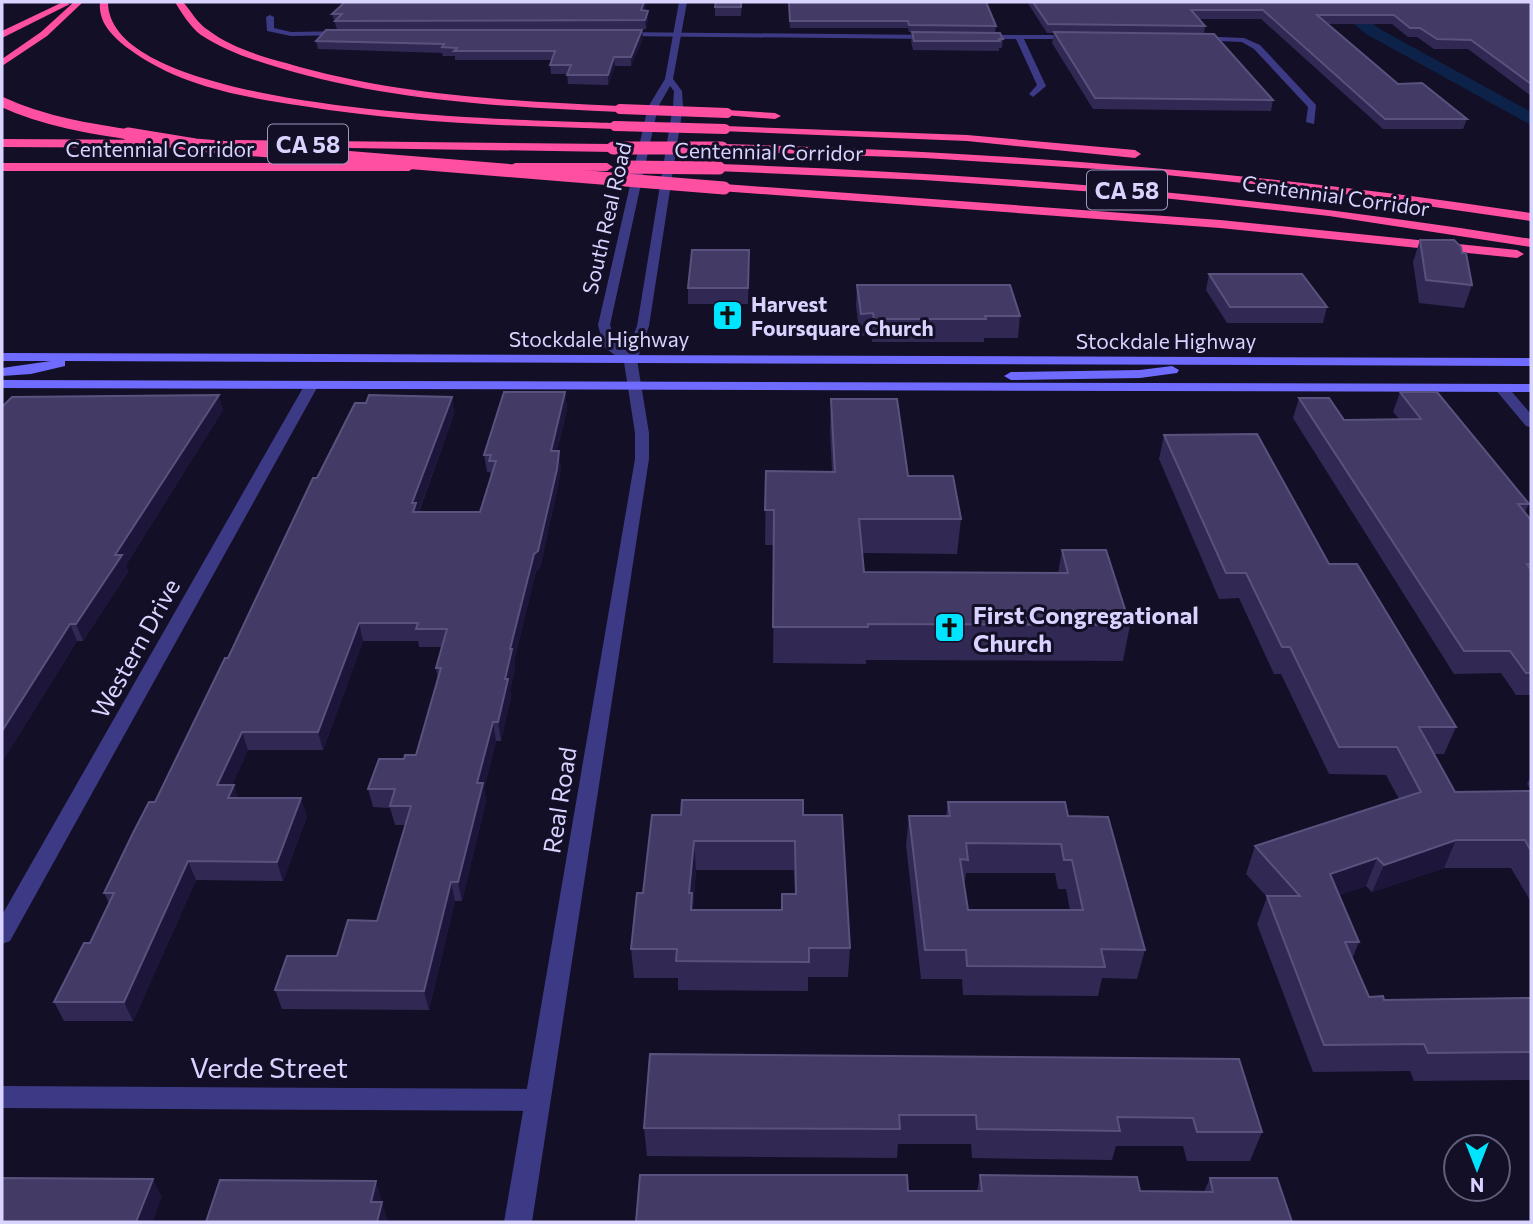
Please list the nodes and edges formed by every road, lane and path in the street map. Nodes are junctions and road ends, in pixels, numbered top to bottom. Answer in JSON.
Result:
{"nodes":[{"id":1,"x":71,"y":2,"type":"edge"},
{"id":2,"x":79,"y":2,"type":"edge"},
{"id":3,"x":104,"y":2,"type":"edge"},
{"id":4,"x":179,"y":2,"type":"edge"},
{"id":5,"x":683,"y":2,"type":"edge"},
{"id":6,"x":270,"y":17,"type":"dead end"},
{"id":7,"x":352,"y":33,"type":"edge"},
{"id":8,"x":614,"y":34,"type":"edge"},
{"id":9,"x":2,"y":35,"type":"edge"},
{"id":10,"x":677,"y":36,"type":"junction"},
{"id":11,"x":947,"y":37,"type":"edge"},
{"id":12,"x":974,"y":37,"type":"edge"},
{"id":13,"x":1019,"y":37,"type":"junction"},
{"id":14,"x":1088,"y":37,"type":"edge"},
{"id":15,"x":1183,"y":38,"type":"edge"},
{"id":16,"x":2,"y":64,"type":"edge"},
{"id":17,"x":670,"y":79,"type":"junction"},
{"id":18,"x":1033,"y":94,"type":"dead end"},
{"id":19,"x":2,"y":102,"type":"edge"},
{"id":20,"x":793,"y":117,"type":"dead end"},
{"id":21,"x":840,"y":120,"type":"dead end"},
{"id":22,"x":1311,"y":122,"type":"dead end"},
{"id":23,"x":2,"y":143,"type":"edge"},
{"id":24,"x":1132,"y":154,"type":"junction"},
{"id":25,"x":2,"y":167,"type":"edge"},
{"id":26,"x":1531,"y":216,"type":"edge"},
{"id":27,"x":1531,"y":243,"type":"edge"},
{"id":28,"x":1531,"y":256,"type":"edge"},
{"id":29,"x":75,"y":356,"type":"junction"},
{"id":30,"x":2,"y":357,"type":"edge"},
{"id":31,"x":630,"y":360,"type":"junction"},
{"id":32,"x":1187,"y":361,"type":"junction"},
{"id":33,"x":1531,"y":362,"type":"edge"},
{"id":34,"x":2,"y":372,"type":"edge"},
{"id":35,"x":1531,"y":376,"type":"edge"},
{"id":36,"x":2,"y":384,"type":"edge"},
{"id":37,"x":311,"y":386,"type":"junction"},
{"id":38,"x":634,"y":386,"type":"junction"},
{"id":39,"x":907,"y":387,"type":"junction"},
{"id":40,"x":1501,"y":388,"type":"junction"},
{"id":41,"x":1531,"y":388,"type":"edge"},
{"id":42,"x":1531,"y":423,"type":"edge"},
{"id":43,"x":2,"y":935,"type":"edge"},
{"id":44,"x":2,"y":1097,"type":"edge"},
{"id":45,"x":537,"y":1100,"type":"junction"},
{"id":46,"x":518,"y":1222,"type":"edge"}],
"edges":[{"from":1,"to":9,"type":"highway"},
{"from":2,"to":16,"type":"highway"},
{"from":3,"to":24,"type":"highway","bridge":true},
{"from":4,"to":20,"type":"highway","bridge":true},
{"from":5,"to":10,"type":"street","name":"South Real Road"},
{"from":6,"to":7,"type":"street"},
{"from":8,"to":10,"type":"street"},
{"from":10,"to":11,"type":"street"},
{"from":10,"to":17,"type":"street","name":"South Real Road"},
{"from":12,"to":13,"type":"street"},
{"from":13,"to":14,"type":"street"},
{"from":13,"to":18,"type":"street"},
{"from":15,"to":22,"type":"street"},
{"from":17,"to":31,"type":"street","name":"South Real Road"},
{"from":17,"to":31,"type":"street","name":"South Real Road"},
{"from":19,"to":28,"type":"highway","bridge":true},
{"from":21,"to":24,"type":"highway"},
{"from":23,"to":26,"type":"highway","name":"Centennial Corridor","number":"CA 58","bridge":true},
{"from":24,"to":26,"type":"highway"},
{"from":25,"to":27,"type":"highway","name":"Centennial Corridor","number":"CA 58","bridge":true},
{"from":29,"to":30,"type":"main road","name":"Stockdale Highway"},
{"from":29,"to":31,"type":"main road","name":"Stockdale Highway"},
{"from":29,"to":34,"type":"main road"},
{"from":31,"to":32,"type":"main road","name":"Stockdale Highway"},
{"from":31,"to":38,"type":"street","name":"South Real Road"},
{"from":32,"to":33,"type":"main road","name":"Stockdale Highway"},
{"from":32,"to":39,"type":"main road"},
{"from":35,"to":40,"type":"main road"},
{"from":36,"to":37,"type":"main road","name":"Stockdale Highway"},
{"from":37,"to":38,"type":"main road","name":"Stockdale Highway"},
{"from":37,"to":43,"type":"street","name":"Western Drive"},
{"from":38,"to":39,"type":"main road","name":"Stockdale Highway"},
{"from":38,"to":45,"type":"street","name":"Real Road"},
{"from":39,"to":40,"type":"main road","name":"Stockdale Highway"},
{"from":40,"to":41,"type":"main road","name":"Stockdale Highway"},
{"from":40,"to":42,"type":"street"},
{"from":44,"to":45,"type":"street","name":"Verde Street"},
{"from":45,"to":46,"type":"street","name":"Real Road"}]}
